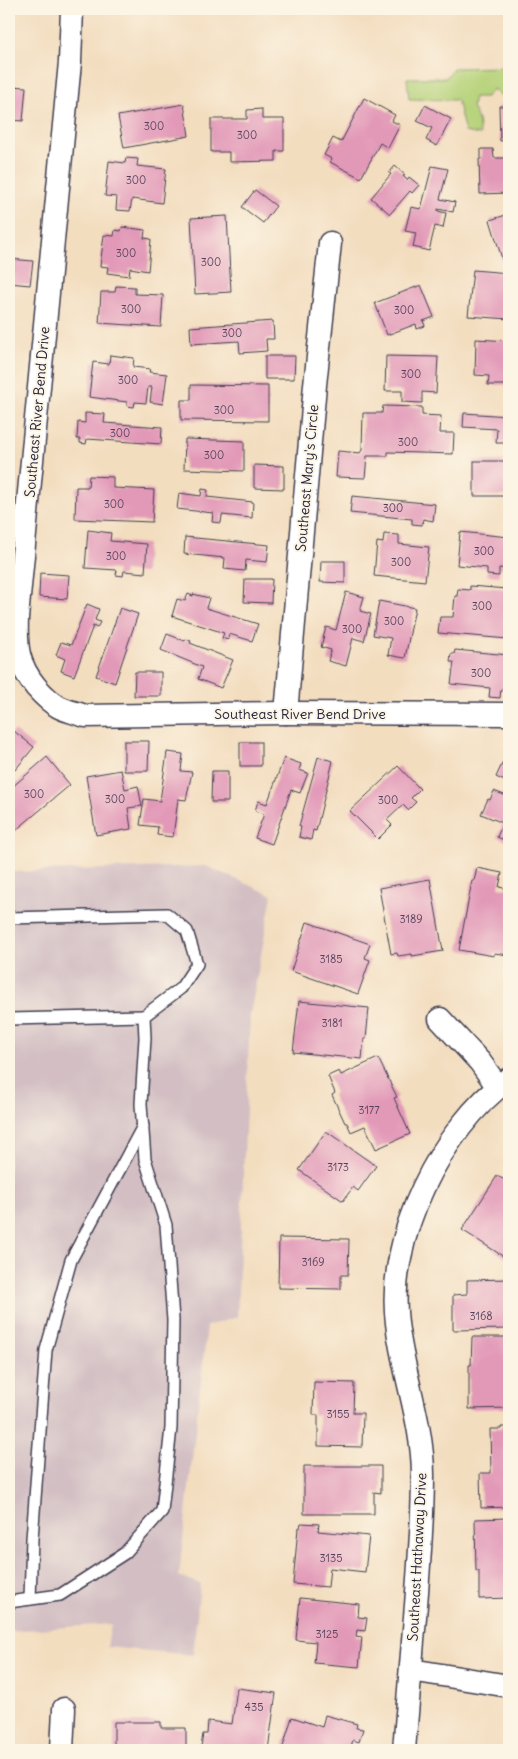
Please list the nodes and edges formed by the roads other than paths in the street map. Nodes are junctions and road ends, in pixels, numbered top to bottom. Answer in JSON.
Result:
{"nodes":[{"id":1,"x":72,"y":9,"type":"edge"},
{"id":2,"x":330,"y":243,"type":"dead end"},
{"id":3,"x":286,"y":713,"type":"junction"},
{"id":4,"x":509,"y":714,"type":"edge"},
{"id":5,"x":9,"y":918,"type":"edge"},
{"id":6,"x":144,"y":1016,"type":"junction"},
{"id":7,"x":9,"y":1019,"type":"edge"},
{"id":8,"x":440,"y":1019,"type":"dead end"},
{"id":9,"x":503,"y":1083,"type":"edge"},
{"id":10,"x":143,"y":1126,"type":"junction"},
{"id":11,"x":30,"y":1599,"type":"junction"},
{"id":12,"x":9,"y":1602,"type":"edge"},
{"id":13,"x":411,"y":1670,"type":"junction"},
{"id":14,"x":509,"y":1686,"type":"edge"},
{"id":15,"x":64,"y":1709,"type":"dead end"},
{"id":16,"x":62,"y":1750,"type":"edge"},
{"id":17,"x":404,"y":1750,"type":"edge"}],
"edges":[{"from":1,"to":3,"type":"street","name":"Southeast River Bend Drive"},
{"from":2,"to":3,"type":"street","name":"Southeast Mary's Circle"},
{"from":3,"to":4,"type":"street","name":"Southeast River Bend Drive"},
{"from":5,"to":6,"type":"lane"},
{"from":6,"to":7,"type":"lane"},
{"from":6,"to":10,"type":"lane"},
{"from":8,"to":9,"type":"street","name":"Southeast Hathaway Drive"},
{"from":9,"to":13,"type":"street","name":"Southeast Hathaway Drive"},
{"from":10,"to":11,"type":"lane"},
{"from":10,"to":11,"type":"lane"},
{"from":11,"to":12,"type":"lane"},
{"from":13,"to":14,"type":"street"},
{"from":13,"to":17,"type":"street","name":"Southeast Hathaway Drive"},
{"from":15,"to":16,"type":"street"}]}
